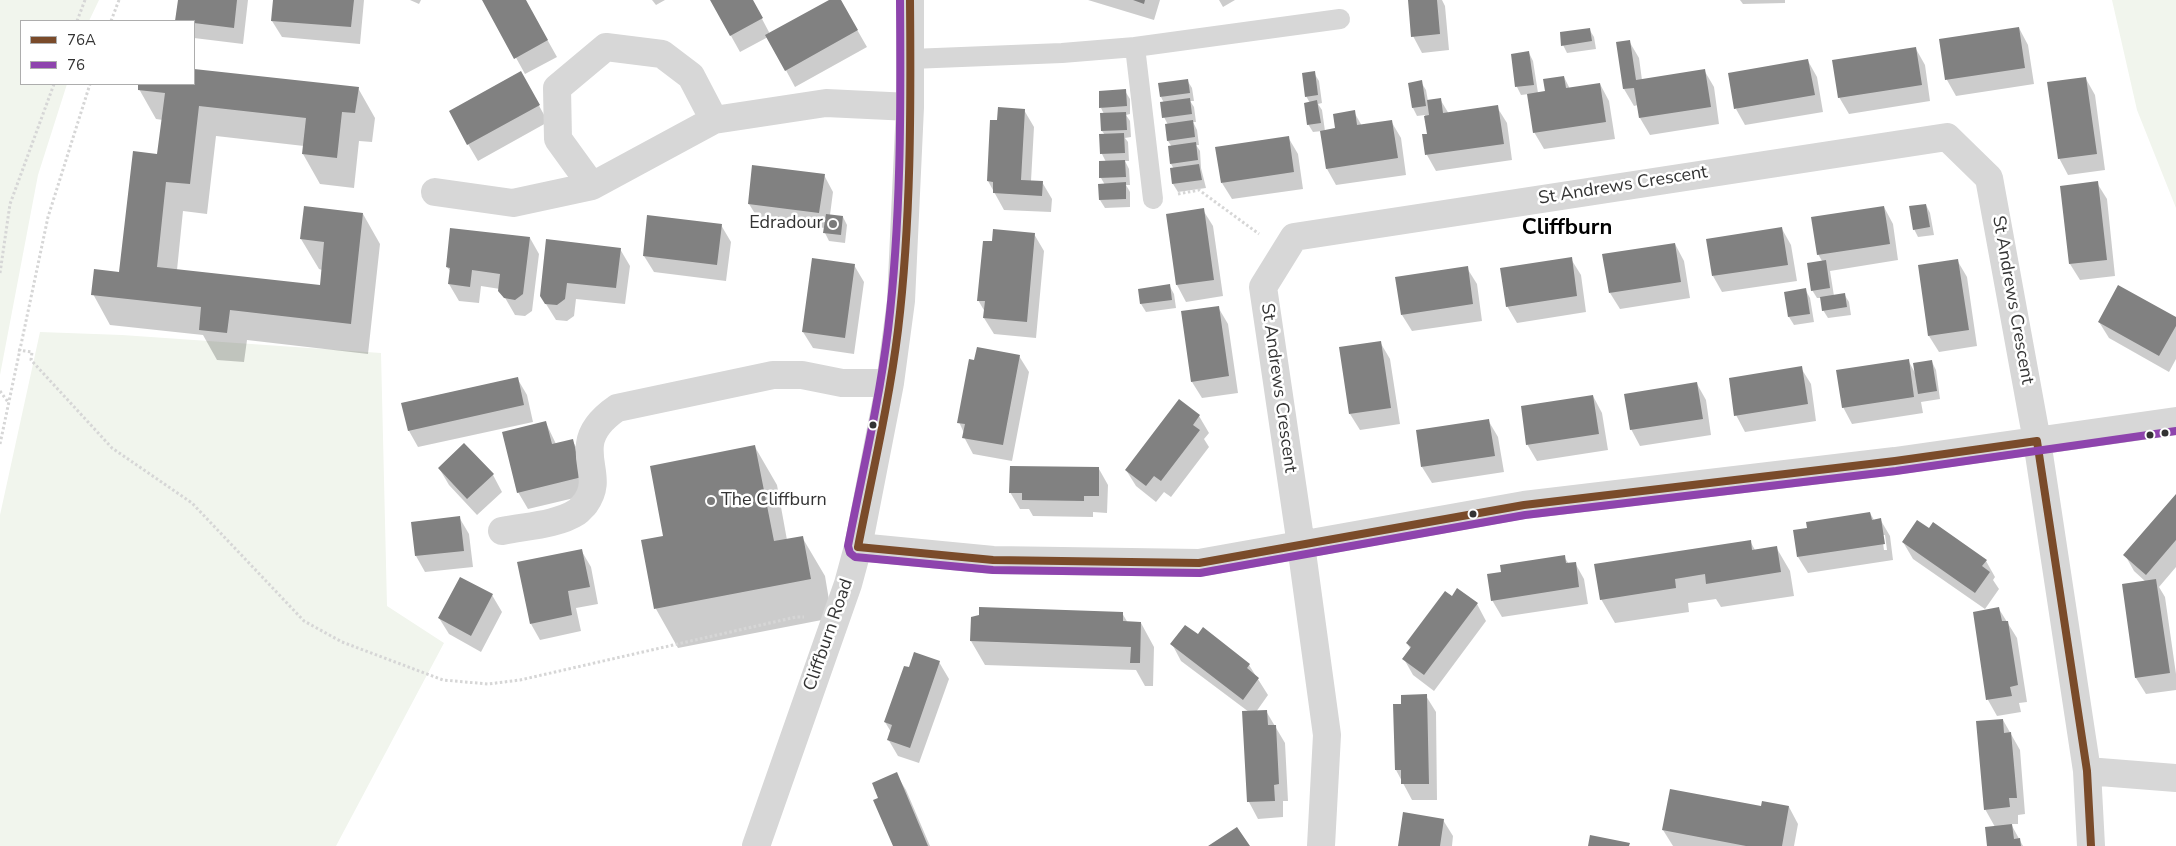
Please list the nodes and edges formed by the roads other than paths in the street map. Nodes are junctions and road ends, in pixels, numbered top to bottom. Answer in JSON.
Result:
{"nodes":[{"id":1,"x":910,"y":0,"type":"edge"},
{"id":2,"x":1340,"y":19,"type":"dead end"},
{"id":3,"x":1134,"y":47,"type":"junction"},
{"id":4,"x":910,"y":59,"type":"junction"},
{"id":5,"x":910,"y":107,"type":"junction"},
{"id":6,"x":714,"y":120,"type":"junction"},
{"id":7,"x":592,"y":186,"type":"junction"},
{"id":8,"x":434,"y":192,"type":"dead end"},
{"id":9,"x":1153,"y":199,"type":"road end"},
{"id":10,"x":890,"y":383,"type":"junction"},
{"id":11,"x":2176,"y":421,"type":"edge"},
{"id":12,"x":2038,"y":441,"type":"junction"},
{"id":13,"x":502,"y":531,"type":"dead end"},
{"id":14,"x":1301,"y":545,"type":"junction"},
{"id":15,"x":858,"y":547,"type":"junction"},
{"id":16,"x":2087,"y":772,"type":"junction"},
{"id":17,"x":2176,"y":778,"type":"edge"},
{"id":18,"x":756,"y":846,"type":"edge"},
{"id":19,"x":1321,"y":846,"type":"edge"},
{"id":20,"x":2091,"y":846,"type":"edge"}],
"edges":[{"from":1,"to":4,"type":"street","name":"Cliffburn Road"},
{"from":2,"to":3,"type":"lane"},
{"from":3,"to":4,"type":"lane"},
{"from":3,"to":9,"type":"lane"},
{"from":4,"to":5,"type":"street","name":"Cliffburn Road"},
{"from":5,"to":6,"type":"street"},
{"from":5,"to":10,"type":"street","name":"Cliffburn Road"},
{"from":6,"to":7,"type":"street"},
{"from":6,"to":7,"type":"street"},
{"from":7,"to":8,"type":"street"},
{"from":10,"to":13,"type":"street"},
{"from":10,"to":15,"type":"street","name":"Cliffburn Road"},
{"from":11,"to":12,"type":"street"},
{"from":12,"to":14,"type":"street"},
{"from":12,"to":14,"type":"street","name":"St Andrews Crescent"},
{"from":12,"to":16,"type":"street"},
{"from":14,"to":15,"type":"street"},
{"from":14,"to":19,"type":"street","name":"St Andrews Crescent"},
{"from":15,"to":18,"type":"street","name":"Cliffburn Road"},
{"from":16,"to":17,"type":"street"},
{"from":16,"to":20,"type":"street"}]}
